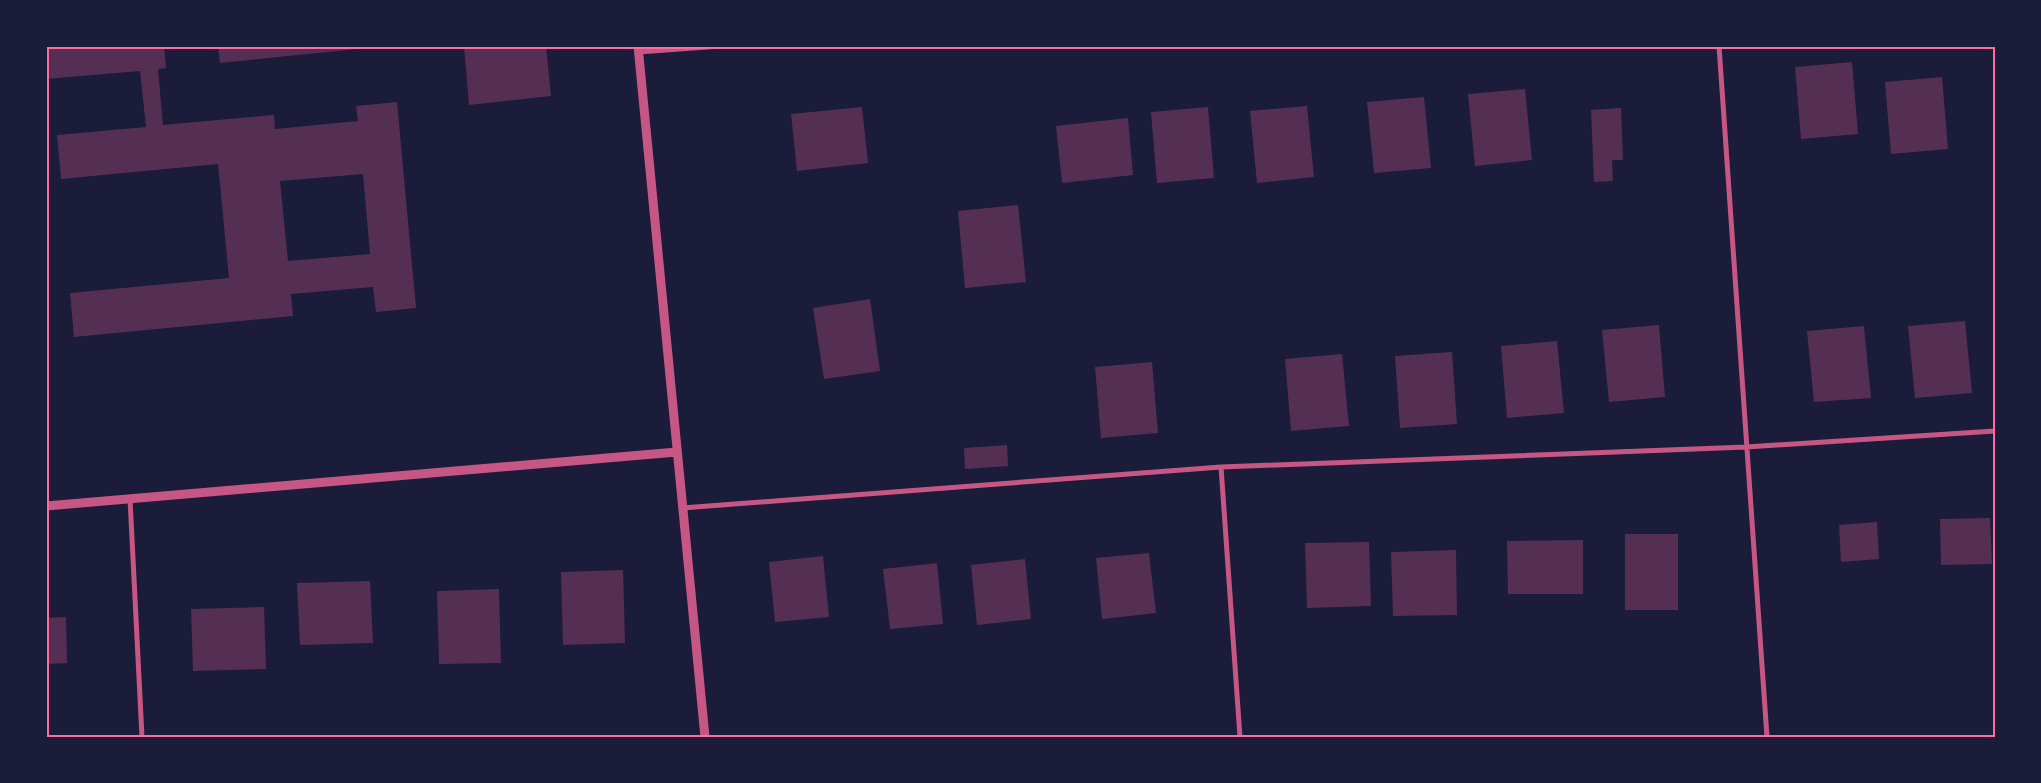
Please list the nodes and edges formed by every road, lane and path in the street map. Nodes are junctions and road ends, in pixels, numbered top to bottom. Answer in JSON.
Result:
{"nodes":[{"id":1,"x":721,"y":46,"type":"edge"},
{"id":2,"x":1719,"y":46,"type":"edge"},
{"id":3,"x":711,"y":47,"type":"edge"},
{"id":4,"x":638,"y":49,"type":"edge"},
{"id":5,"x":1995,"y":431,"type":"edge"},
{"id":6,"x":1746,"y":447,"type":"junction"},
{"id":7,"x":677,"y":452,"type":"junction"},
{"id":8,"x":1221,"y":467,"type":"junction"},
{"id":9,"x":130,"y":498,"type":"junction"},
{"id":10,"x":46,"y":506,"type":"edge"},
{"id":11,"x":682,"y":508,"type":"junction"},
{"id":12,"x":142,"y":737,"type":"edge"},
{"id":13,"x":705,"y":737,"type":"edge"},
{"id":14,"x":1240,"y":737,"type":"edge"},
{"id":15,"x":1766,"y":737,"type":"edge"}],
"edges":[{"from":1,"to":3,"type":"street"},
{"from":2,"to":6,"type":"street"},
{"from":3,"to":4,"type":"street"},
{"from":4,"to":7,"type":"street"},
{"from":5,"to":6,"type":"street"},
{"from":6,"to":8,"type":"street"},
{"from":6,"to":15,"type":"street"},
{"from":7,"to":9,"type":"street"},
{"from":7,"to":11,"type":"street"},
{"from":8,"to":11,"type":"street"},
{"from":8,"to":14,"type":"street"},
{"from":9,"to":10,"type":"street"},
{"from":9,"to":12,"type":"street"},
{"from":11,"to":13,"type":"street"}]}
